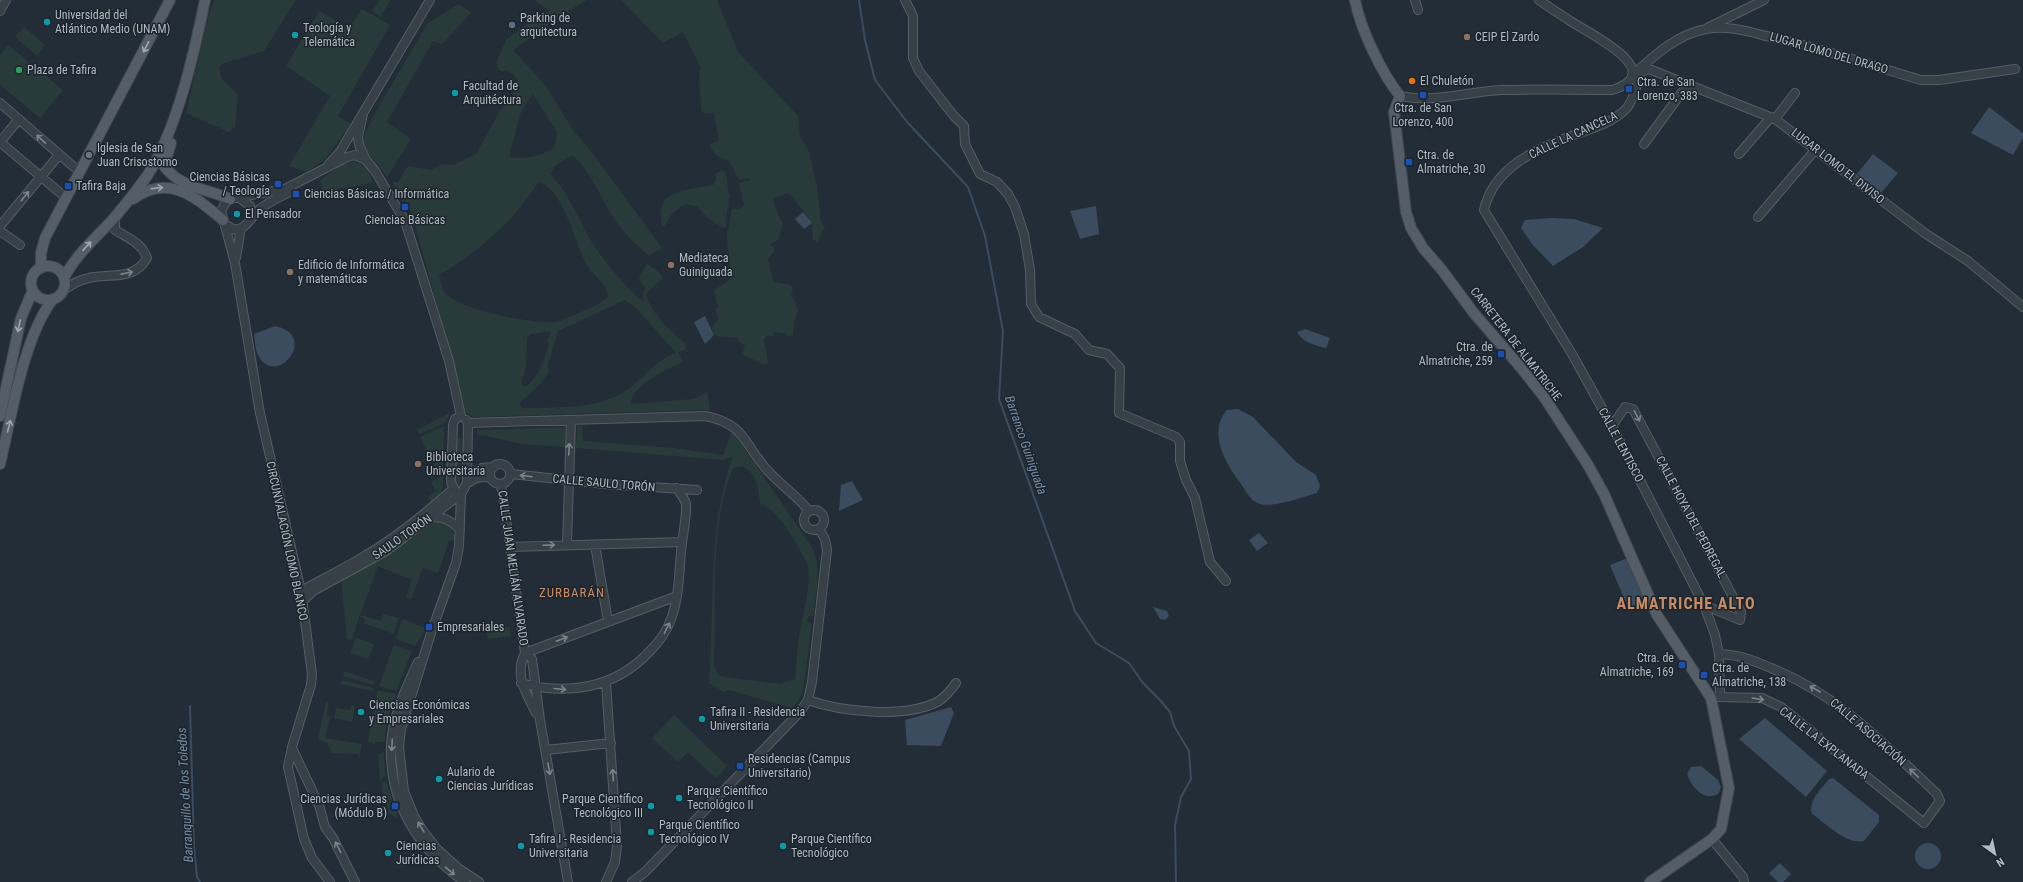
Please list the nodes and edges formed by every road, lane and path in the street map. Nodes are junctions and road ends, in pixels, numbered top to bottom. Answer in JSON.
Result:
{"nodes":[{"id":1,"x":6,"y":0,"type":"edge"},
{"id":2,"x":170,"y":0,"type":"edge"},
{"id":3,"x":206,"y":0,"type":"edge"},
{"id":4,"x":211,"y":0,"type":"edge"},
{"id":5,"x":430,"y":0,"type":"edge"},
{"id":6,"x":905,"y":0,"type":"edge"},
{"id":7,"x":1355,"y":0,"type":"edge"},
{"id":8,"x":1415,"y":0,"type":"edge"},
{"id":9,"x":1539,"y":0,"type":"edge"},
{"id":10,"x":1764,"y":0,"type":"edge"},
{"id":11,"x":0,"y":10,"type":"edge"},
{"id":12,"x":1418,"y":10,"type":"dead end"},
{"id":13,"x":1707,"y":28,"type":"junction"},
{"id":14,"x":194,"y":52,"type":"junction"},
{"id":15,"x":2015,"y":69,"type":"dead end"},
{"id":16,"x":1632,"y":76,"type":"junction"},
{"id":17,"x":1688,"y":84,"type":"junction"},
{"id":18,"x":1795,"y":93,"type":"dead end"},
{"id":19,"x":1400,"y":96,"type":"junction"},
{"id":20,"x":0,"y":103,"type":"edge"},
{"id":21,"x":363,"y":114,"type":"junction"},
{"id":22,"x":1773,"y":118,"type":"junction"},
{"id":23,"x":19,"y":119,"type":"junction"},
{"id":24,"x":0,"y":142,"type":"edge"},
{"id":25,"x":1644,"y":144,"type":"dead end"},
{"id":26,"x":1816,"y":149,"type":"junction"},
{"id":27,"x":1739,"y":154,"type":"dead end"},
{"id":28,"x":59,"y":155,"type":"junction"},
{"id":29,"x":366,"y":160,"type":"junction"},
{"id":30,"x":83,"y":166,"type":"junction"},
{"id":31,"x":314,"y":175,"type":"junction"},
{"id":32,"x":40,"y":177,"type":"junction"},
{"id":33,"x":65,"y":197,"type":"junction"},
{"id":34,"x":230,"y":199,"type":"junction"},
{"id":35,"x":241,"y":199,"type":"junction"},
{"id":36,"x":124,"y":206,"type":"junction"},
{"id":37,"x":1484,"y":210,"type":"joint"},
{"id":38,"x":115,"y":216,"type":"junction"},
{"id":39,"x":1758,"y":217,"type":"dead end"},
{"id":40,"x":251,"y":219,"type":"junction"},
{"id":41,"x":223,"y":222,"type":"junction"},
{"id":42,"x":0,"y":226,"type":"edge"},
{"id":43,"x":241,"y":228,"type":"junction"},
{"id":44,"x":0,"y":231,"type":"edge"},
{"id":45,"x":20,"y":245,"type":"dead end"},
{"id":46,"x":235,"y":263,"type":"junction"},
{"id":47,"x":41,"y":268,"type":"junction"},
{"id":48,"x":64,"y":278,"type":"junction"},
{"id":49,"x":33,"y":290,"type":"junction"},
{"id":50,"x":64,"y":290,"type":"junction"},
{"id":51,"x":53,"y":299,"type":"junction"},
{"id":52,"x":2023,"y":307,"type":"edge"},
{"id":53,"x":0,"y":416,"type":"edge"},
{"id":54,"x":461,"y":416,"type":"junction"},
{"id":55,"x":571,"y":421,"type":"junction"},
{"id":56,"x":468,"y":423,"type":"junction"},
{"id":57,"x":1612,"y":426,"type":"junction"},
{"id":58,"x":0,"y":464,"type":"edge"},
{"id":59,"x":494,"y":467,"type":"junction"},
{"id":60,"x":511,"y":474,"type":"junction"},
{"id":61,"x":491,"y":478,"type":"junction"},
{"id":62,"x":467,"y":480,"type":"junction"},
{"id":63,"x":568,"y":481,"type":"junction"},
{"id":64,"x":501,"y":484,"type":"junction"},
{"id":65,"x":453,"y":488,"type":"junction"},
{"id":66,"x":677,"y":488,"type":"junction"},
{"id":67,"x":697,"y":490,"type":"dead end"},
{"id":68,"x":461,"y":494,"type":"junction"},
{"id":69,"x":808,"y":511,"type":"junction"},
{"id":70,"x":431,"y":517,"type":"junction"},
{"id":71,"x":819,"y":528,"type":"junction"},
{"id":72,"x":460,"y":530,"type":"junction"},
{"id":73,"x":682,"y":542,"type":"junction"},
{"id":74,"x":567,"y":544,"type":"junction"},
{"id":75,"x":595,"y":544,"type":"junction"},
{"id":76,"x":510,"y":547,"type":"junction"},
{"id":77,"x":320,"y":580,"type":"junction"},
{"id":78,"x":1226,"y":581,"type":"dead end"},
{"id":79,"x":298,"y":582,"type":"junction"},
{"id":80,"x":301,"y":591,"type":"junction"},
{"id":81,"x":677,"y":596,"type":"junction"},
{"id":82,"x":301,"y":604,"type":"junction"},
{"id":83,"x":1704,"y":605,"type":"junction"},
{"id":84,"x":608,"y":621,"type":"junction"},
{"id":85,"x":432,"y":630,"type":"junction"},
{"id":86,"x":525,"y":653,"type":"junction"},
{"id":87,"x":1719,"y":654,"type":"junction"},
{"id":88,"x":521,"y":683,"type":"junction"},
{"id":89,"x":606,"y":683,"type":"junction"},
{"id":90,"x":956,"y":683,"type":"dead end"},
{"id":91,"x":535,"y":687,"type":"junction"},
{"id":92,"x":1716,"y":697,"type":"junction"},
{"id":93,"x":808,"y":700,"type":"junction"},
{"id":94,"x":540,"y":720,"type":"junction"},
{"id":95,"x":611,"y":743,"type":"junction"},
{"id":96,"x":292,"y":747,"type":"junction"},
{"id":97,"x":546,"y":750,"type":"junction"},
{"id":98,"x":1924,"y":823,"type":"joint"},
{"id":99,"x":1712,"y":839,"type":"junction"},
{"id":100,"x":645,"y":872,"type":"junction"},
{"id":101,"x":330,"y":882,"type":"edge"},
{"id":102,"x":355,"y":882,"type":"edge"},
{"id":103,"x":465,"y":882,"type":"edge"},
{"id":104,"x":480,"y":882,"type":"edge"},
{"id":105,"x":568,"y":882,"type":"edge"},
{"id":106,"x":606,"y":882,"type":"edge"},
{"id":107,"x":632,"y":882,"type":"edge"},
{"id":108,"x":637,"y":882,"type":"edge"},
{"id":109,"x":1650,"y":882,"type":"edge"},
{"id":110,"x":1744,"y":882,"type":"edge"}],
"edges":[{"from":1,"to":11,"type":"street"},
{"from":2,"to":30,"type":"main road","one_way":true},
{"from":3,"to":14,"type":"main road"},
{"from":4,"to":14,"type":"main road"},
{"from":5,"to":21,"type":"street"},
{"from":6,"to":78,"type":"street"},
{"from":7,"to":19,"type":"main road"},
{"from":8,"to":12,"type":"street"},
{"from":9,"to":16,"type":"street"},
{"from":10,"to":13,"type":"street"},
{"from":13,"to":15,"type":"street","name":"LUGAR LOMO DEL DRAGO"},
{"from":13,"to":16,"type":"street","name":"LUGAR LOMO DEL DRAGO"},
{"from":14,"to":34,"type":"main road"},
{"from":14,"to":36,"type":"main road"},
{"from":16,"to":17,"type":"street","name":"LUGAR LOMO EL DIVISO"},
{"from":16,"to":19,"type":"street","name":"LUGAR LOMO DEL DRAGO"},
{"from":16,"to":37,"type":"street","name":"CALLE LA CANCELA"},
{"from":17,"to":22,"type":"street","name":"LUGAR LOMO EL DIVISO"},
{"from":17,"to":25,"type":"street"},
{"from":18,"to":22,"type":"street"},
{"from":19,"to":92,"type":"main road","name":"CARRETERA DE ALMATRICHE"},
{"from":20,"to":23,"type":"street"},
{"from":21,"to":29,"type":"street"},
{"from":21,"to":31,"type":"street"},
{"from":22,"to":26,"type":"street","name":"LUGAR LOMO EL DIVISO"},
{"from":22,"to":27,"type":"street"},
{"from":23,"to":24,"type":"street"},
{"from":28,"to":23,"type":"street","one_way":true},
{"from":24,"to":32,"type":"street"},
{"from":26,"to":39,"type":"street"},
{"from":26,"to":52,"type":"street","name":"LUGAR LOMO EL DIVISO"},
{"from":28,"to":30,"type":"street"},
{"from":28,"to":32,"type":"street"},
{"from":29,"to":31,"type":"street"},
{"from":29,"to":54,"type":"street"},
{"from":30,"to":33,"type":"main road"},
{"from":31,"to":35,"type":"street"},
{"from":31,"to":40,"type":"street"},
{"from":32,"to":33,"type":"street"},
{"from":42,"to":32,"type":"street","one_way":true},
{"from":33,"to":47,"type":"main road"},
{"from":34,"to":35,"type":"street"},
{"from":34,"to":41,"type":"street"},
{"from":35,"to":40,"type":"street"},
{"from":36,"to":38,"type":"main road"},
{"from":36,"to":41,"type":"main road","one_way":true},
{"from":37,"to":57,"type":"street","name":"CALLE LENTISCO"},
{"from":48,"to":38,"type":"main road","one_way":true},
{"from":50,"to":38,"type":"street","one_way":true},
{"from":40,"to":43,"type":"street"},
{"from":41,"to":43,"type":"street"},
{"from":41,"to":46,"type":"street"},
{"from":43,"to":46,"type":"street"},
{"from":44,"to":45,"type":"street"},
{"from":46,"to":79,"type":"street","name":"CIRCUNVALACIÓN LOMO BLANCO"},
{"from":47,"to":48,"type":"main road"},
{"from":47,"to":49,"type":"main road"},
{"from":48,"to":50,"type":"main road"},
{"from":49,"to":51,"type":"main road"},
{"from":49,"to":53,"type":"main road","one_way":true},
{"from":50,"to":51,"type":"main road"},
{"from":58,"to":51,"type":"main road","one_way":true},
{"from":54,"to":56,"type":"street"},
{"from":54,"to":65,"type":"street"},
{"from":55,"to":56,"type":"street"},
{"from":63,"to":55,"type":"street","one_way":true},
{"from":55,"to":69,"type":"street"},
{"from":56,"to":62,"type":"street"},
{"from":57,"to":83,"type":"street","name":"CALLE LENTISCO"},
{"from":57,"to":83,"type":"street","name":"CALLE HOYA DEL PEDREGAL","one_way":true},
{"from":59,"to":60,"type":"street"},
{"from":59,"to":61,"type":"street"},
{"from":59,"to":62,"type":"street"},
{"from":63,"to":60,"type":"street","name":"CALLE SAULO TORÓN","one_way":true},
{"from":60,"to":64,"type":"street"},
{"from":61,"to":62,"type":"street"},
{"from":61,"to":64,"type":"street"},
{"from":62,"to":68,"type":"street"},
{"from":63,"to":66,"type":"street","name":"CALLE SAULO TORÓN"},
{"from":63,"to":74,"type":"street"},
{"from":64,"to":76,"type":"street","name":"CALLE JUAN MELIÁN ALVARADO"},
{"from":65,"to":68,"type":"street"},
{"from":65,"to":77,"type":"street","name":"SAULO TORÓN"},
{"from":66,"to":67,"type":"street","name":"CALLE SAULO TORÓN"},
{"from":66,"to":73,"type":"street"},
{"from":68,"to":70,"type":"street","name":"SAULO TORÓN"},
{"from":68,"to":72,"type":"street"},
{"from":69,"to":71,"type":"street"},
{"from":69,"to":71,"type":"street"},
{"from":70,"to":72,"type":"street"},
{"from":70,"to":82,"type":"street","name":"SAULO TORÓN"},
{"from":71,"to":93,"type":"street"},
{"from":72,"to":85,"type":"street"},
{"from":73,"to":75,"type":"street"},
{"from":73,"to":81,"type":"street"},
{"from":74,"to":75,"type":"street"},
{"from":76,"to":74,"type":"street","one_way":true},
{"from":75,"to":84,"type":"street"},
{"from":76,"to":86,"type":"street","name":"CALLE JUAN MELIÁN ALVARADO"},
{"from":77,"to":79,"type":"street"},
{"from":77,"to":80,"type":"street","name":"SAULO TORÓN"},
{"from":79,"to":80,"type":"street","name":"CIRCUNVALACIÓN LOMO BLANCO"},
{"from":80,"to":82,"type":"street","name":"CIRCUNVALACIÓN LOMO BLANCO"},
{"from":81,"to":84,"type":"street"},
{"from":89,"to":81,"type":"street","one_way":true},
{"from":82,"to":96,"type":"street","name":"CIRCUNVALACIÓN LOMO BLANCO"},
{"from":83,"to":87,"type":"street","name":"CALLE LENTISCO"},
{"from":86,"to":84,"type":"street","one_way":true},
{"from":85,"to":103,"type":"street","one_way":true},
{"from":104,"to":85,"type":"street","one_way":true},
{"from":86,"to":88,"type":"street","name":"CALLE JUAN MELIÁN ALVARADO"},
{"from":86,"to":91,"type":"street","name":"CALLE JUAN MELIÁN ALVARADO"},
{"from":87,"to":92,"type":"street","name":"CALLE LENTISCO"},
{"from":98,"to":87,"type":"street","name":"CALLE ASOCIACIÓN","one_way":true},
{"from":88,"to":91,"type":"street"},
{"from":88,"to":94,"type":"street","name":"CALLE JUAN MELIÁN ALVARADO"},
{"from":91,"to":89,"type":"street","one_way":true},
{"from":89,"to":95,"type":"street"},
{"from":90,"to":93,"type":"street"},
{"from":91,"to":94,"type":"street","name":"CALLE JUAN MELIÁN ALVARADO"},
{"from":92,"to":98,"type":"street","name":"CALLE LA EXPLANADA","one_way":true},
{"from":92,"to":99,"type":"main road","name":"CARRETERA DE ALMATRICHE"},
{"from":93,"to":100,"type":"street"},
{"from":94,"to":97,"type":"street","name":"CALLE JUAN MELIÁN ALVARADO"},
{"from":95,"to":97,"type":"street"},
{"from":106,"to":95,"type":"street","one_way":true},
{"from":96,"to":101,"type":"street","name":"CIRCUNVALACIÓN LOMO BLANCO"},
{"from":102,"to":96,"type":"street","one_way":true},
{"from":97,"to":105,"type":"street","name":"CALLE JUAN MELIÁN ALVARADO","one_way":true},
{"from":99,"to":109,"type":"main road","name":"CARRETERA DE ALMATRICHE"},
{"from":99,"to":110,"type":"street"},
{"from":100,"to":107,"type":"street"},
{"from":100,"to":108,"type":"street"}]}
